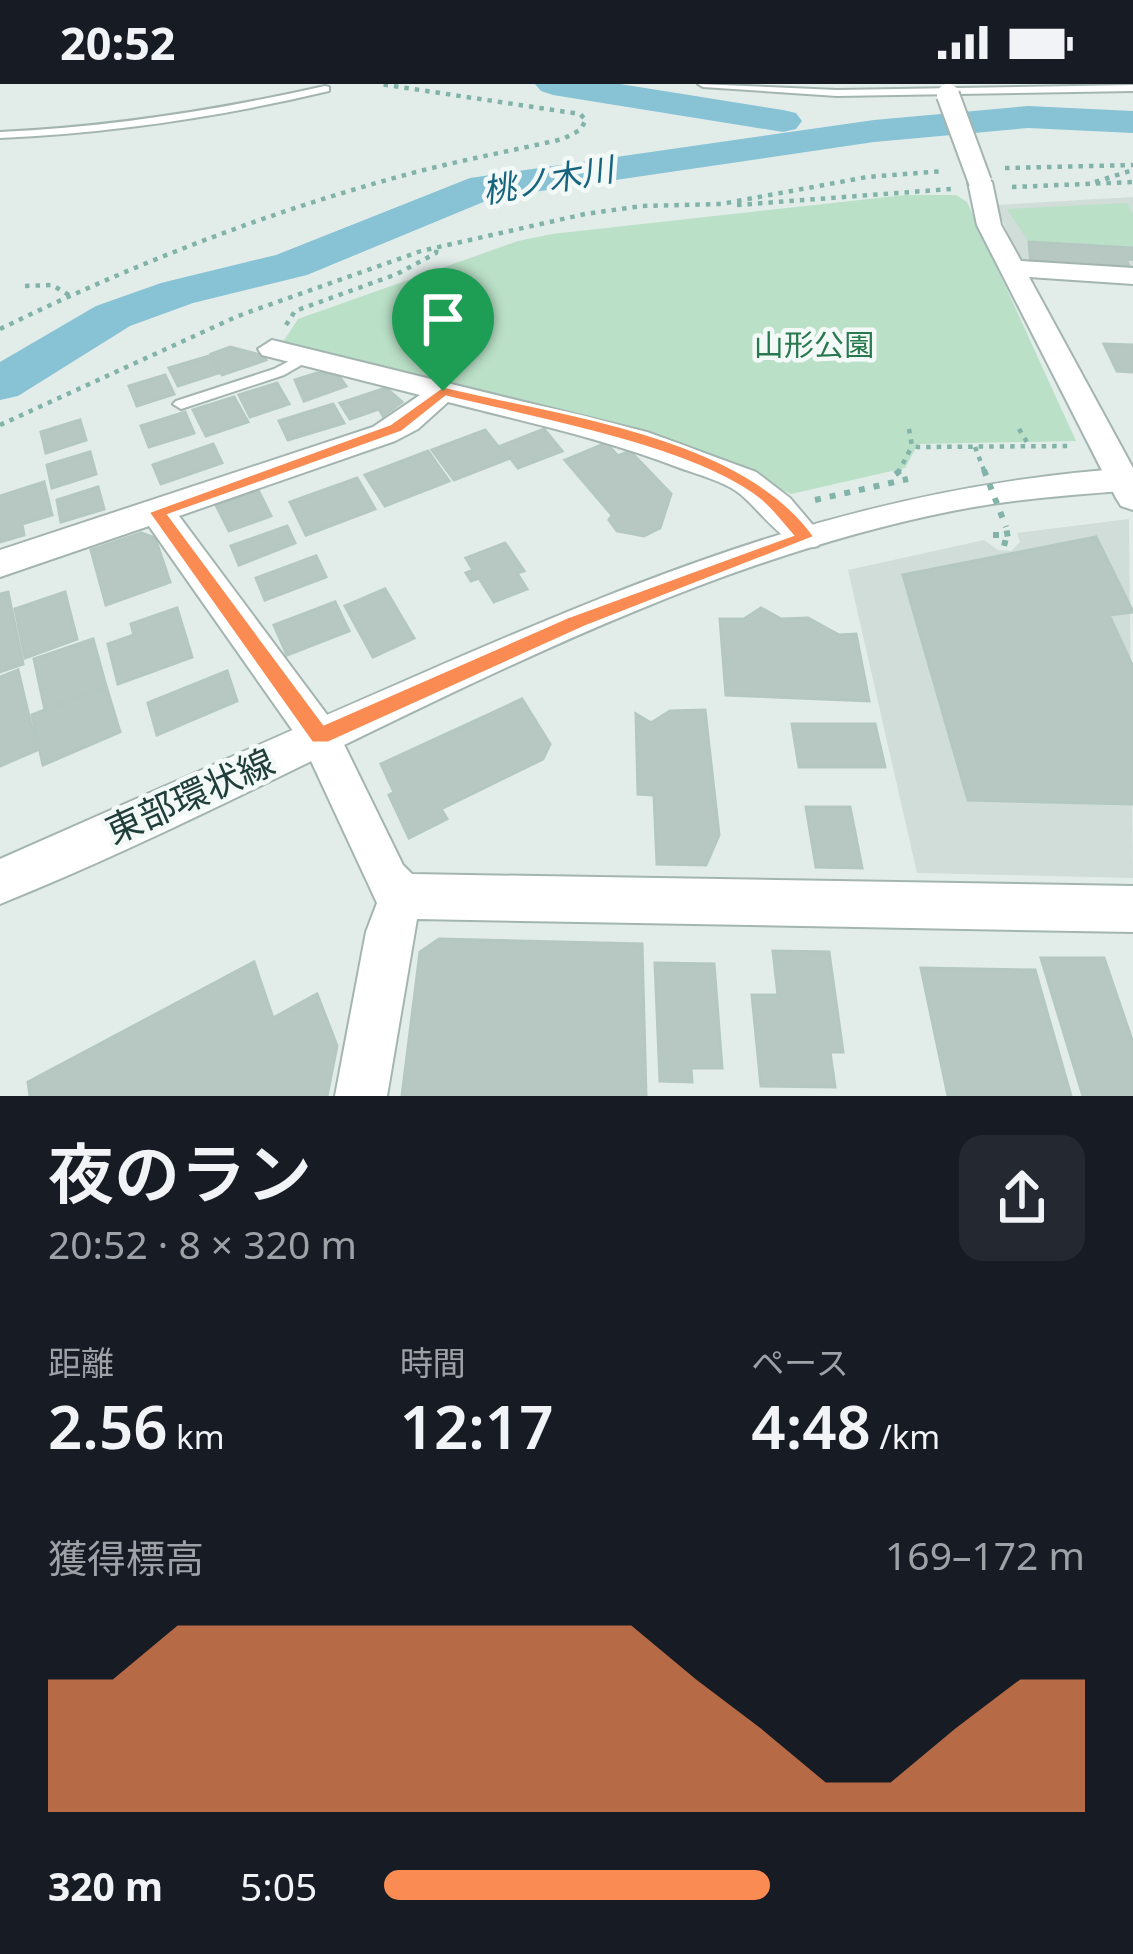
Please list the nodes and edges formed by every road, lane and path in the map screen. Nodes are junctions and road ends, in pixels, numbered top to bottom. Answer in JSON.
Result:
{"nodes":[{"id":1,"x":380,"y":84,"type":"edge"},
{"id":2,"x":703,"y":84,"type":"edge"},
{"id":3,"x":1133,"y":88,"type":"edge"},
{"id":4,"x":325,"y":89,"type":"dead end"},
{"id":5,"x":946,"y":90,"type":"edge"},
{"id":6,"x":0,"y":135,"type":"edge"},
{"id":7,"x":1133,"y":168,"type":"edge"},
{"id":8,"x":979,"y":177,"type":"junction"},
{"id":9,"x":1133,"y":182,"type":"edge"},
{"id":10,"x":1092,"y":184,"type":"junction"},
{"id":11,"x":721,"y":204,"type":"junction"},
{"id":12,"x":437,"y":247,"type":"junction"},
{"id":13,"x":1011,"y":268,"type":"junction"},
{"id":14,"x":1133,"y":276,"type":"edge"},
{"id":15,"x":25,"y":286,"type":"dead end"},
{"id":16,"x":69,"y":295,"type":"junction"},
{"id":17,"x":0,"y":329,"type":"edge"},
{"id":18,"x":272,"y":349,"type":"joint"},
{"id":19,"x":305,"y":357,"type":"junction"},
{"id":20,"x":443,"y":391,"type":"junction"},
{"id":21,"x":181,"y":404,"type":"dead end"},
{"id":22,"x":0,"y":424,"type":"edge"},
{"id":23,"x":1019,"y":429,"type":"dead end"},
{"id":24,"x":909,"y":430,"type":"dead end"},
{"id":25,"x":912,"y":446,"type":"junction"},
{"id":26,"x":1087,"y":446,"type":"dead end"},
{"id":27,"x":975,"y":447,"type":"junction"},
{"id":28,"x":1030,"y":447,"type":"junction"},
{"id":29,"x":903,"y":480,"type":"dead end"},
{"id":30,"x":1130,"y":486,"type":"edge"},
{"id":31,"x":158,"y":512,"type":"junction"},
{"id":32,"x":996,"y":532,"type":"dead end"},
{"id":33,"x":806,"y":537,"type":"junction"},
{"id":34,"x":0,"y":564,"type":"edge"},
{"id":35,"x":320,"y":736,"type":"junction"},
{"id":36,"x":0,"y":882,"type":"edge"},
{"id":37,"x":403,"y":896,"type":"junction"},
{"id":38,"x":1133,"y":909,"type":"edge"},
{"id":39,"x":361,"y":1096,"type":"edge"}],
"edges":[{"from":1,"to":16,"type":"path"},
{"from":2,"to":5,"type":"lane"},
{"from":3,"to":5,"type":"lane"},
{"from":4,"to":6,"type":"lane"},
{"from":5,"to":8,"type":"street","bridge":true},
{"from":7,"to":8,"type":"path"},
{"from":7,"to":10,"type":"path"},
{"from":8,"to":10,"type":"path"},
{"from":8,"to":11,"type":"path"},
{"from":8,"to":11,"type":"path"},
{"from":8,"to":13,"type":"street"},
{"from":9,"to":10,"type":"path"},
{"from":11,"to":12,"type":"path"},
{"from":12,"to":18,"type":"path"},
{"from":12,"to":22,"type":"path"},
{"from":13,"to":14,"type":"street"},
{"from":13,"to":30,"type":"street"},
{"from":15,"to":16,"type":"path"},
{"from":16,"to":17,"type":"path"},
{"from":18,"to":19,"type":"street"},
{"from":19,"to":20,"type":"street"},
{"from":19,"to":21,"type":"lane"},
{"from":20,"to":31,"type":"street"},
{"from":20,"to":33,"type":"street"},
{"from":23,"to":28,"type":"path"},
{"from":24,"to":25,"type":"path"},
{"from":25,"to":27,"type":"path"},
{"from":25,"to":29,"type":"path"},
{"from":26,"to":28,"type":"path"},
{"from":27,"to":28,"type":"path"},
{"from":27,"to":32,"type":"path","bridge":true},
{"from":30,"to":33,"type":"street","name":"東部環状線"},
{"from":31,"to":34,"type":"street"},
{"from":31,"to":35,"type":"street"},
{"from":33,"to":35,"type":"street","name":"東部環状線"},
{"from":35,"to":36,"type":"street","name":"東部環状線"},
{"from":35,"to":37,"type":"street"},
{"from":37,"to":38,"type":"street"},
{"from":37,"to":39,"type":"street"}]}
